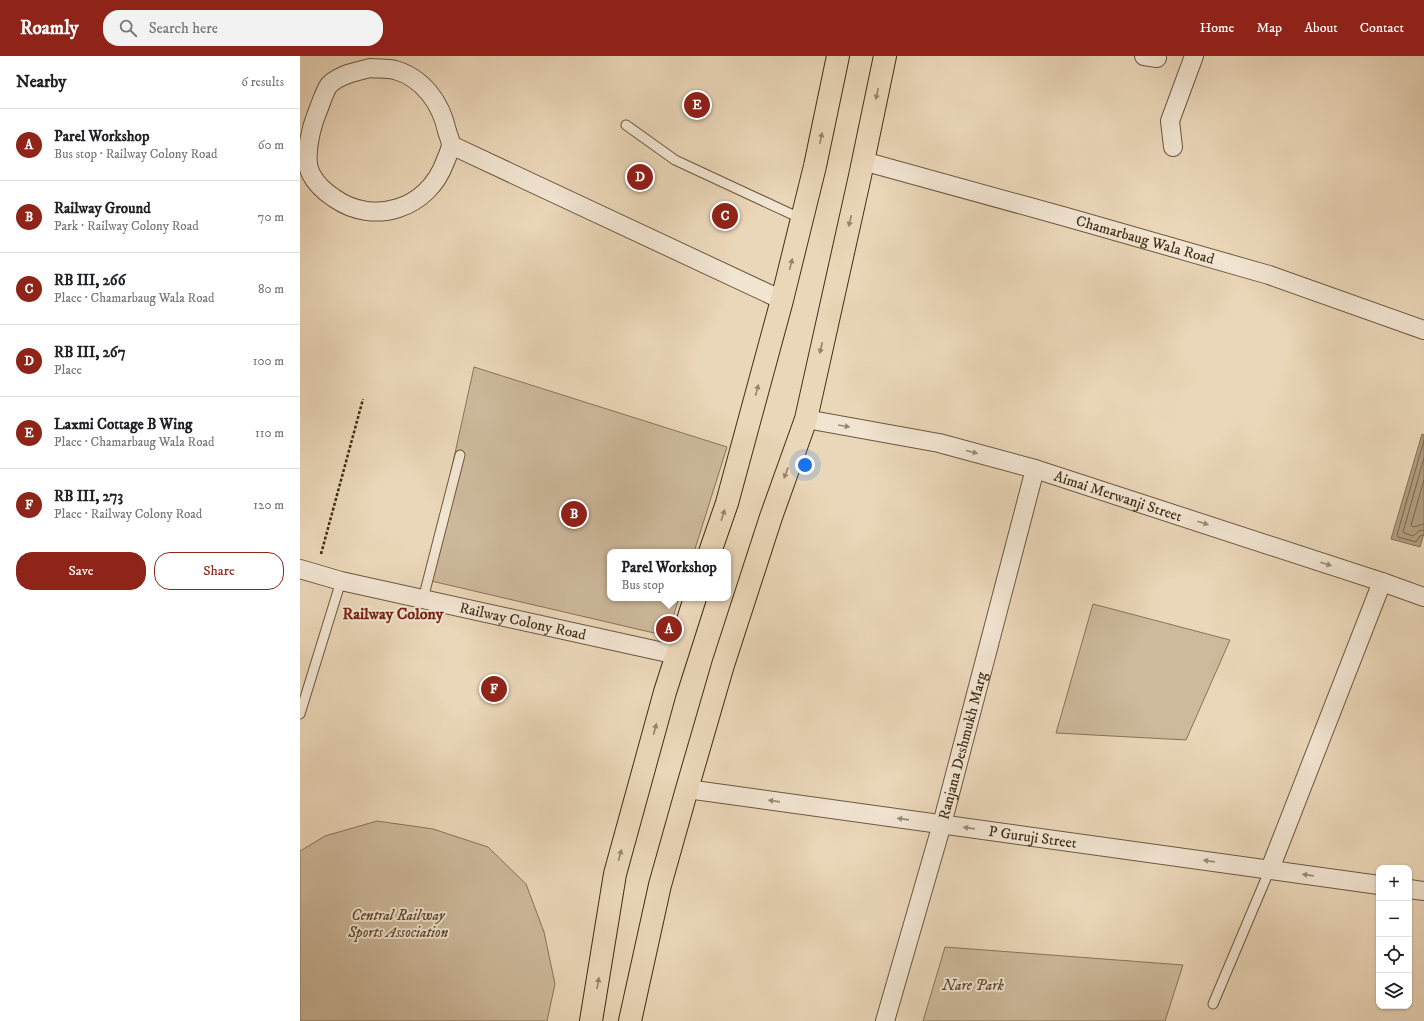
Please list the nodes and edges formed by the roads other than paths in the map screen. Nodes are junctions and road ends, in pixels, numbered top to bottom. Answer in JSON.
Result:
{"nodes":[{"id":1,"x":838,"y":56,"type":"edge"},
{"id":2,"x":885,"y":56,"type":"edge"},
{"id":3,"x":1194,"y":56,"type":"edge"},
{"id":4,"x":306,"y":121,"type":"edge"},
{"id":5,"x":626,"y":125,"type":"dead end"},
{"id":6,"x":451,"y":145,"type":"junction"},
{"id":7,"x":1173,"y":147,"type":"dead end"},
{"id":8,"x":863,"y":162,"type":"junction"},
{"id":9,"x":802,"y":219,"type":"junction"},
{"id":10,"x":782,"y":300,"type":"junction"},
{"id":11,"x":1424,"y":330,"type":"edge"},
{"id":12,"x":806,"y":419,"type":"junction"},
{"id":13,"x":460,"y":455,"type":"dead end"},
{"id":14,"x":1035,"y":468,"type":"junction"},
{"id":15,"x":711,"y":549,"type":"edge"},
{"id":16,"x":308,"y":571,"type":"edge"},
{"id":17,"x":341,"y":581,"type":"junction"},
{"id":18,"x":1382,"y":582,"type":"junction"},
{"id":19,"x":1424,"y":597,"type":"edge"},
{"id":20,"x":423,"y":599,"type":"junction"},
{"id":21,"x":695,"y":601,"type":"edge"},
{"id":22,"x":677,"y":655,"type":"junction"},
{"id":23,"x":300,"y":714,"type":"edge"},
{"id":24,"x":687,"y":789,"type":"junction"},
{"id":25,"x":942,"y":824,"type":"junction"},
{"id":26,"x":1270,"y":870,"type":"junction"},
{"id":27,"x":1376,"y":885,"type":"edge"},
{"id":28,"x":1412,"y":889,"type":"edge"},
{"id":29,"x":1424,"y":891,"type":"edge"},
{"id":30,"x":1213,"y":1004,"type":"dead end"},
{"id":31,"x":591,"y":1021,"type":"edge"},
{"id":32,"x":630,"y":1021,"type":"edge"},
{"id":33,"x":885,"y":1021,"type":"edge"}],
"edges":[{"from":9,"to":1,"type":"highway","one_way":true},
{"from":2,"to":8,"type":"highway","one_way":true},
{"from":3,"to":7,"type":"street"},
{"from":4,"to":6,"type":"street"},
{"from":4,"to":6,"type":"street"},
{"from":5,"to":9,"type":"lane"},
{"from":6,"to":10,"type":"street"},
{"from":8,"to":11,"type":"street","name":"Chamarbaug Wala Road"},
{"from":8,"to":12,"type":"highway","one_way":true},
{"from":10,"to":9,"type":"highway","one_way":true},
{"from":15,"to":10,"type":"highway","one_way":true},
{"from":12,"to":14,"type":"street","name":"Aimai Merwanji Street","one_way":true},
{"from":12,"to":24,"type":"highway","one_way":true},
{"from":13,"to":20,"type":"lane"},
{"from":14,"to":18,"type":"street","name":"Aimai Merwanji Street","one_way":true},
{"from":14,"to":25,"type":"street","name":"Ranjana Deshmukh Marg"},
{"from":16,"to":17,"type":"street","name":"Railway Colony Road"},
{"from":17,"to":20,"type":"street","name":"Railway Colony Road"},
{"from":17,"to":23,"type":"lane"},
{"from":18,"to":19,"type":"street","name":"Aimai Merwanji Street"},
{"from":18,"to":26,"type":"street"},
{"from":20,"to":22,"type":"street","name":"Railway Colony Road"},
{"from":21,"to":22,"type":"highway"},
{"from":31,"to":22,"type":"highway","one_way":true},
{"from":25,"to":24,"type":"street","name":"P Guruji Street","one_way":true},
{"from":24,"to":32,"type":"highway"},
{"from":26,"to":25,"type":"street","name":"P Guruji Street","one_way":true},
{"from":25,"to":33,"type":"street","name":"Ranjana Deshmukh Marg"},
{"from":27,"to":26,"type":"street","name":"P Guruji Street","one_way":true},
{"from":26,"to":30,"type":"lane"},
{"from":28,"to":29,"type":"street"}]}
